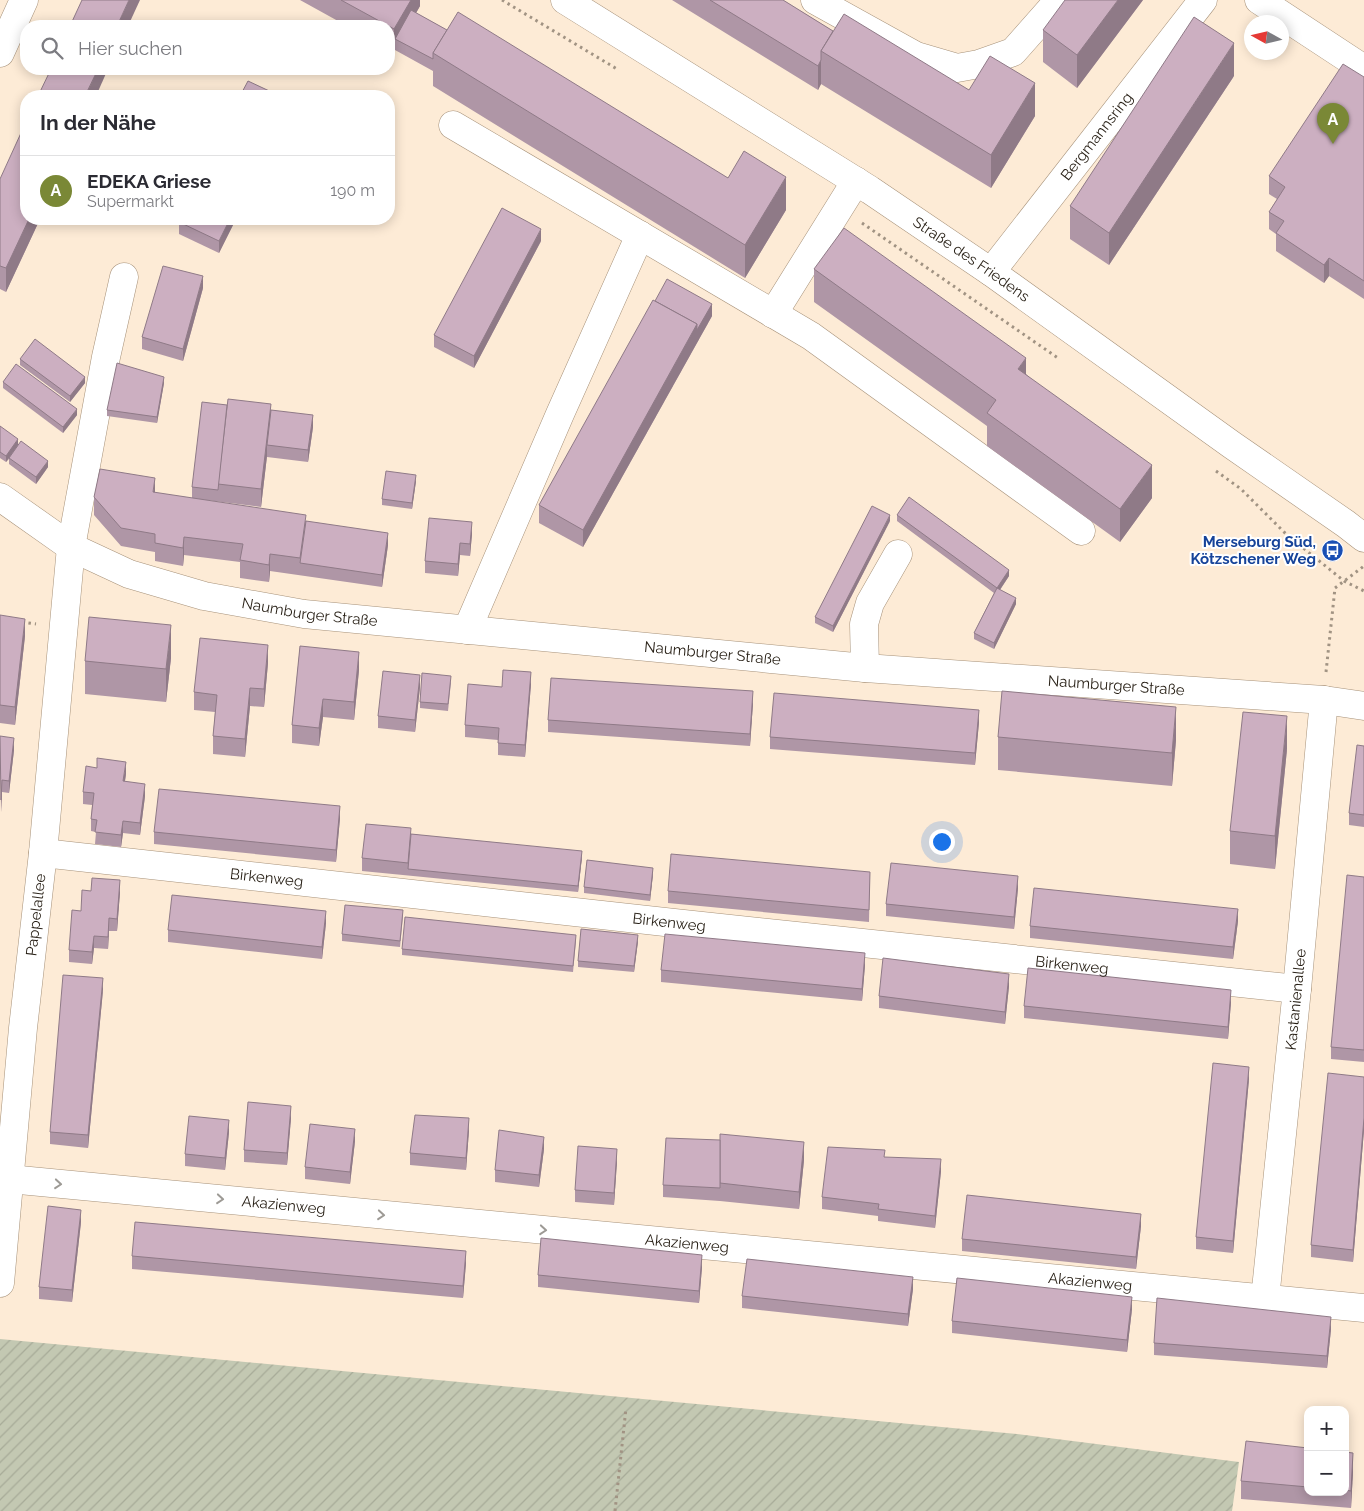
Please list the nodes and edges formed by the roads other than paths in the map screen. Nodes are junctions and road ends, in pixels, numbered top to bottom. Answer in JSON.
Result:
{"nodes":[{"id":1,"x":24,"y":0,"type":"edge"},
{"id":2,"x":565,"y":0,"type":"edge"},
{"id":3,"x":815,"y":0,"type":"edge"},
{"id":4,"x":1059,"y":0,"type":"edge"},
{"id":5,"x":1203,"y":0,"type":"edge"},
{"id":6,"x":1259,"y":0,"type":"edge"},
{"id":7,"x":0,"y":53,"type":"edge"},
{"id":8,"x":1364,"y":69,"type":"edge"},
{"id":9,"x":453,"y":124,"type":"dead end"},
{"id":10,"x":856,"y":181,"type":"junction"},
{"id":11,"x":640,"y":235,"type":"junction"},
{"id":12,"x":991,"y":272,"type":"junction"},
{"id":13,"x":124,"y":277,"type":"dead end"},
{"id":14,"x":773,"y":314,"type":"junction"},
{"id":15,"x":0,"y":497,"type":"edge"},
{"id":16,"x":1081,"y":531,"type":"dead end"},
{"id":17,"x":1364,"y":538,"type":"edge"},
{"id":18,"x":71,"y":547,"type":"junction"},
{"id":19,"x":898,"y":554,"type":"dead end"},
{"id":20,"x":467,"y":630,"type":"junction"},
{"id":21,"x":865,"y":668,"type":"junction"},
{"id":22,"x":1324,"y":700,"type":"junction"},
{"id":23,"x":1364,"y":706,"type":"edge"},
{"id":24,"x":43,"y":853,"type":"junction"},
{"id":25,"x":1297,"y":989,"type":"junction"},
{"id":26,"x":12,"y":1026,"type":"edge"},
{"id":27,"x":9,"y":1179,"type":"junction"},
{"id":28,"x":0,"y":1283,"type":"edge"},
{"id":29,"x":1264,"y":1299,"type":"junction"},
{"id":30,"x":1364,"y":1308,"type":"edge"}],
"edges":[{"from":1,"to":7,"type":"street"},
{"from":2,"to":10,"type":"street","name":"Straße des Friedens"},
{"from":3,"to":4,"type":"street"},
{"from":5,"to":12,"type":"street","name":"Bergmannsring"},
{"from":6,"to":8,"type":"street"},
{"from":9,"to":11,"type":"street"},
{"from":10,"to":12,"type":"street","name":"Straße des Friedens"},
{"from":10,"to":14,"type":"street"},
{"from":11,"to":14,"type":"street"},
{"from":11,"to":20,"type":"street"},
{"from":12,"to":17,"type":"street","name":"Straße des Friedens"},
{"from":13,"to":18,"type":"street"},
{"from":14,"to":16,"type":"street"},
{"from":15,"to":18,"type":"street","name":"Naumburger Straße"},
{"from":18,"to":20,"type":"street","name":"Naumburger Straße"},
{"from":18,"to":24,"type":"street","name":"Pappelallee"},
{"from":19,"to":21,"type":"street"},
{"from":20,"to":21,"type":"street","name":"Naumburger Straße"},
{"from":21,"to":22,"type":"street","name":"Naumburger Straße"},
{"from":22,"to":23,"type":"street","name":"Naumburger Straße"},
{"from":22,"to":25,"type":"street","name":"Kastanienallee"},
{"from":24,"to":25,"type":"street","name":"Birkenweg"},
{"from":24,"to":26,"type":"street","name":"Pappelallee"},
{"from":25,"to":29,"type":"street","name":"Kastanienallee"},
{"from":26,"to":27,"type":"street","name":"Pappelallee"},
{"from":27,"to":28,"type":"street","name":"Pappelallee"},
{"from":27,"to":29,"type":"street","name":"Akazienweg","one_way":true},
{"from":29,"to":30,"type":"street","name":"Akazienweg"}]}
